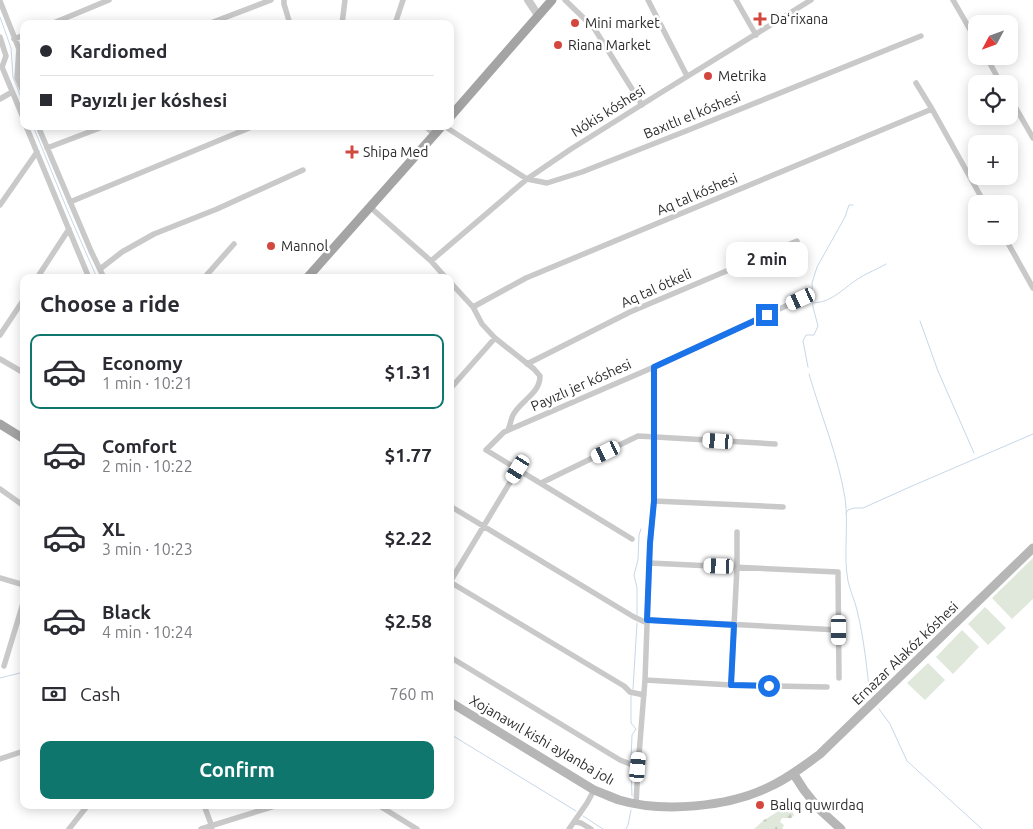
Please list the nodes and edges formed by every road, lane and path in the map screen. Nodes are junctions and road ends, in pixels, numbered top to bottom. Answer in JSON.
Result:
{"nodes":[{"id":1,"x":109,"y":0,"type":"edge"},
{"id":2,"x":271,"y":0,"type":"edge"},
{"id":3,"x":284,"y":0,"type":"edge"},
{"id":4,"x":344,"y":0,"type":"edge"},
{"id":5,"x":403,"y":0,"type":"edge"},
{"id":6,"x":528,"y":0,"type":"edge"},
{"id":7,"x":552,"y":0,"type":"edge"},
{"id":8,"x":565,"y":0,"type":"edge"},
{"id":9,"x":648,"y":0,"type":"edge"},
{"id":10,"x":736,"y":0,"type":"edge"},
{"id":11,"x":811,"y":0,"type":"edge"},
{"id":12,"x":953,"y":0,"type":"edge"},
{"id":13,"x":0,"y":2,"type":"edge"},
{"id":14,"x":538,"y":15,"type":"junction"},
{"id":15,"x":61,"y":20,"type":"edge"},
{"id":16,"x":218,"y":20,"type":"edge"},
{"id":17,"x":289,"y":20,"type":"edge"},
{"id":18,"x":342,"y":20,"type":"edge"},
{"id":19,"x":396,"y":20,"type":"edge"},
{"id":20,"x":968,"y":26,"type":"edge"},
{"id":21,"x":756,"y":35,"type":"junction"},
{"id":22,"x":921,"y":36,"type":"dead end"},
{"id":23,"x":0,"y":37,"type":"edge"},
{"id":24,"x":20,"y":37,"type":"edge"},
{"id":25,"x":14,"y":39,"type":"junction"},
{"id":26,"x":1,"y":66,"type":"edge"},
{"id":27,"x":687,"y":76,"type":"junction"},
{"id":28,"x":916,"y":83,"type":"dead end"},
{"id":29,"x":20,"y":85,"type":"edge"},
{"id":30,"x":12,"y":92,"type":"junction"},
{"id":31,"x":0,"y":99,"type":"edge"},
{"id":32,"x":642,"y":104,"type":"junction"},
{"id":33,"x":932,"y":109,"type":"junction"},
{"id":34,"x":20,"y":111,"type":"edge"},
{"id":35,"x":454,"y":112,"type":"edge"},
{"id":36,"x":1018,"y":112,"type":"edge"},
{"id":37,"x":28,"y":130,"type":"edge"},
{"id":38,"x":40,"y":130,"type":"edge"},
{"id":39,"x":94,"y":130,"type":"edge"},
{"id":40,"x":244,"y":130,"type":"edge"},
{"id":41,"x":430,"y":130,"type":"edge"},
{"id":42,"x":438,"y":130,"type":"edge"},
{"id":43,"x":449,"y":130,"type":"edge"},
{"id":44,"x":434,"y":134,"type":"junction"},
{"id":45,"x":1033,"y":138,"type":"edge"},
{"id":46,"x":47,"y":148,"type":"junction"},
{"id":47,"x":37,"y":152,"type":"junction"},
{"id":48,"x":303,"y":170,"type":"dead end"},
{"id":49,"x":527,"y":179,"type":"junction"},
{"id":50,"x":981,"y":195,"type":"edge"},
{"id":51,"x":70,"y":202,"type":"junction"},
{"id":52,"x":0,"y":205,"type":"edge"},
{"id":53,"x":370,"y":207,"type":"junction"},
{"id":54,"x":69,"y":229,"type":"junction"},
{"id":55,"x":797,"y":241,"type":"dead end"},
{"id":56,"x":234,"y":244,"type":"dead end"},
{"id":57,"x":1009,"y":245,"type":"edge"},
{"id":58,"x":432,"y":261,"type":"junction"},
{"id":59,"x":100,"y":269,"type":"junction"},
{"id":60,"x":40,"y":274,"type":"edge"},
{"id":61,"x":87,"y":274,"type":"edge"},
{"id":62,"x":102,"y":274,"type":"edge"},
{"id":63,"x":208,"y":274,"type":"edge"},
{"id":64,"x":311,"y":274,"type":"edge"},
{"id":65,"x":443,"y":274,"type":"edge"},
{"id":66,"x":454,"y":286,"type":"edge"},
{"id":67,"x":1033,"y":288,"type":"edge"},
{"id":68,"x":801,"y":299,"type":"dead end"},
{"id":69,"x":20,"y":305,"type":"edge"},
{"id":70,"x":473,"y":307,"type":"junction"},
{"id":71,"x":0,"y":335,"type":"edge"},
{"id":72,"x":495,"y":338,"type":"junction"},
{"id":73,"x":0,"y":359,"type":"edge"},
{"id":74,"x":527,"y":364,"type":"junction"},
{"id":75,"x":654,"y":367,"type":"junction"},
{"id":76,"x":20,"y":371,"type":"edge"},
{"id":77,"x":454,"y":384,"type":"edge"},
{"id":78,"x":0,"y":424,"type":"edge"},
{"id":79,"x":508,"y":430,"type":"junction"},
{"id":80,"x":20,"y":436,"type":"edge"},
{"id":81,"x":654,"y":437,"type":"junction"},
{"id":82,"x":775,"y":444,"type":"dead end"},
{"id":83,"x":518,"y":469,"type":"junction"},
{"id":84,"x":541,"y":483,"type":"junction"},
{"id":85,"x":0,"y":489,"type":"edge"},
{"id":86,"x":654,"y":501,"type":"junction"},
{"id":87,"x":20,"y":503,"type":"edge"},
{"id":88,"x":783,"y":506,"type":"dead end"},
{"id":89,"x":454,"y":508,"type":"edge"},
{"id":90,"x":483,"y":526,"type":"junction"},
{"id":91,"x":737,"y":532,"type":"dead end"},
{"id":92,"x":632,"y":539,"type":"dead end"},
{"id":93,"x":1033,"y":548,"type":"edge"},
{"id":94,"x":649,"y":563,"type":"junction"},
{"id":95,"x":737,"y":567,"type":"junction"},
{"id":96,"x":454,"y":575,"type":"edge"},
{"id":97,"x":0,"y":578,"type":"edge"},
{"id":98,"x":20,"y":584,"type":"edge"},
{"id":99,"x":454,"y":584,"type":"edge"},
{"id":100,"x":20,"y":613,"type":"edge"},
{"id":101,"x":647,"y":621,"type":"junction"},
{"id":102,"x":734,"y":625,"type":"junction"},
{"id":103,"x":839,"y":630,"type":"junction"},
{"id":104,"x":454,"y":659,"type":"edge"},
{"id":105,"x":4,"y":666,"type":"dead end"},
{"id":106,"x":839,"y":678,"type":"dead end"},
{"id":107,"x":644,"y":680,"type":"junction"},
{"id":108,"x":731,"y":685,"type":"junction"},
{"id":109,"x":827,"y":686,"type":"dead end"},
{"id":110,"x":644,"y":694,"type":"junction"},
{"id":111,"x":454,"y":704,"type":"edge"},
{"id":112,"x":20,"y":752,"type":"edge"},
{"id":113,"x":0,"y":759,"type":"edge"},
{"id":114,"x":638,"y":767,"type":"junction"},
{"id":115,"x":794,"y":773,"type":"junction"},
{"id":116,"x":594,"y":790,"type":"junction"},
{"id":117,"x":636,"y":804,"type":"junction"},
{"id":118,"x":85,"y":809,"type":"edge"},
{"id":119,"x":205,"y":809,"type":"edge"},
{"id":120,"x":266,"y":809,"type":"edge"},
{"id":121,"x":384,"y":809,"type":"edge"},
{"id":122,"x":575,"y":822,"type":"junction"},
{"id":123,"x":212,"y":827,"type":"edge"},
{"id":124,"x":69,"y":829,"type":"edge"},
{"id":125,"x":201,"y":829,"type":"edge"},
{"id":126,"x":417,"y":829,"type":"edge"},
{"id":127,"x":569,"y":829,"type":"edge"},
{"id":128,"x":592,"y":829,"type":"edge"},
{"id":129,"x":841,"y":829,"type":"edge"}],
"edges":[{"from":1,"to":15,"type":"street"},
{"from":2,"to":16,"type":"street"},
{"from":3,"to":17,"type":"street"},
{"from":4,"to":18,"type":"street"},
{"from":5,"to":19,"type":"street"},
{"from":6,"to":14,"type":"street"},
{"from":7,"to":14,"type":"main road"},
{"from":8,"to":32,"type":"street"},
{"from":9,"to":27,"type":"street"},
{"from":10,"to":21,"type":"street"},
{"from":11,"to":21,"type":"street","name":"Nókis kóshesi"},
{"from":12,"to":20,"type":"street"},
{"from":13,"to":25,"type":"street"},
{"from":14,"to":35,"type":"main road"},
{"from":21,"to":27,"type":"street","name":"Nókis kóshesi"},
{"from":22,"to":49,"type":"street","name":"Baxıtlı el kóshesi"},
{"from":23,"to":26,"type":"street"},
{"from":24,"to":25,"type":"street"},
{"from":25,"to":29,"type":"street"},
{"from":26,"to":30,"type":"street"},
{"from":27,"to":32,"type":"street","name":"Nókis kóshesi"},
{"from":28,"to":33,"type":"street"},
{"from":30,"to":31,"type":"street"},
{"from":30,"to":34,"type":"street"},
{"from":32,"to":49,"type":"street","name":"Nókis kóshesi"},
{"from":33,"to":50,"type":"street"},
{"from":33,"to":70,"type":"street","name":"Aq tal kóshesi"},
{"from":36,"to":45,"type":"street"},
{"from":37,"to":47,"type":"street"},
{"from":38,"to":46,"type":"street"},
{"from":39,"to":46,"type":"street"},
{"from":40,"to":51,"type":"street"},
{"from":41,"to":44,"type":"street"},
{"from":42,"to":44,"type":"main road"},
{"from":43,"to":49,"type":"street"},
{"from":44,"to":53,"type":"main road"},
{"from":46,"to":51,"type":"street"},
{"from":47,"to":52,"type":"street"},
{"from":47,"to":54,"type":"street"},
{"from":48,"to":59,"type":"street"},
{"from":49,"to":58,"type":"street","name":"Nókis kóshesi"},
{"from":51,"to":59,"type":"street"},
{"from":53,"to":58,"type":"street"},
{"from":53,"to":64,"type":"main road"},
{"from":54,"to":60,"type":"street"},
{"from":54,"to":61,"type":"street"},
{"from":55,"to":74,"type":"street","name":"Aq tal ótkeli"},
{"from":56,"to":63,"type":"street"},
{"from":57,"to":67,"type":"street"},
{"from":58,"to":65,"type":"street"},
{"from":59,"to":62,"type":"street"},
{"from":66,"to":70,"type":"street"},
{"from":68,"to":75,"type":"street","name":"Payızlı jer kóshesi"},
{"from":69,"to":71,"type":"street"},
{"from":70,"to":72,"type":"street"},
{"from":72,"to":74,"type":"street"},
{"from":72,"to":77,"type":"street"},
{"from":73,"to":76,"type":"street"},
{"from":74,"to":79,"type":"street"},
{"from":75,"to":79,"type":"street","name":"Payızlı jer kóshesi"},
{"from":75,"to":81,"type":"street"},
{"from":78,"to":80,"type":"main road"},
{"from":79,"to":83,"type":"street","name":"Payızlı jer kóshesi"},
{"from":81,"to":82,"type":"street"},
{"from":81,"to":84,"type":"street"},
{"from":81,"to":86,"type":"street"},
{"from":83,"to":84,"type":"street"},
{"from":83,"to":90,"type":"street"},
{"from":84,"to":92,"type":"street"},
{"from":85,"to":87,"type":"street"},
{"from":86,"to":88,"type":"street"},
{"from":86,"to":94,"type":"street"},
{"from":89,"to":90,"type":"street"},
{"from":90,"to":96,"type":"street"},
{"from":90,"to":101,"type":"street"},
{"from":91,"to":95,"type":"street"},
{"from":93,"to":115,"type":"main road","name":"Ernazar Alakóz kóshesi"},
{"from":94,"to":95,"type":"street"},
{"from":94,"to":101,"type":"street"},
{"from":95,"to":102,"type":"street"},
{"from":95,"to":103,"type":"street"},
{"from":97,"to":98,"type":"street"},
{"from":99,"to":110,"type":"street"},
{"from":100,"to":105,"type":"street"},
{"from":101,"to":102,"type":"street"},
{"from":101,"to":107,"type":"street"},
{"from":102,"to":103,"type":"street"},
{"from":102,"to":108,"type":"street"},
{"from":103,"to":106,"type":"street"},
{"from":104,"to":114,"type":"street"},
{"from":107,"to":108,"type":"street"},
{"from":107,"to":110,"type":"street"},
{"from":108,"to":109,"type":"street"},
{"from":110,"to":114,"type":"street"},
{"from":111,"to":116,"type":"main road","name":"Xojanawıl kishi aylanba jolı"},
{"from":112,"to":113,"type":"street"},
{"from":114,"to":117,"type":"street"},
{"from":115,"to":117,"type":"main road","name":"Xojanawıl kishi aylanba jolı"},
{"from":115,"to":129,"type":"main road"},
{"from":116,"to":117,"type":"main road","name":"Xojanawıl kishi aylanba jolı"},
{"from":116,"to":122,"type":"street"},
{"from":118,"to":124,"type":"street"},
{"from":119,"to":123,"type":"street"},
{"from":120,"to":123,"type":"street"},
{"from":121,"to":126,"type":"street"},
{"from":122,"to":127,"type":"street"},
{"from":122,"to":128,"type":"street"},
{"from":123,"to":125,"type":"street"}]}
